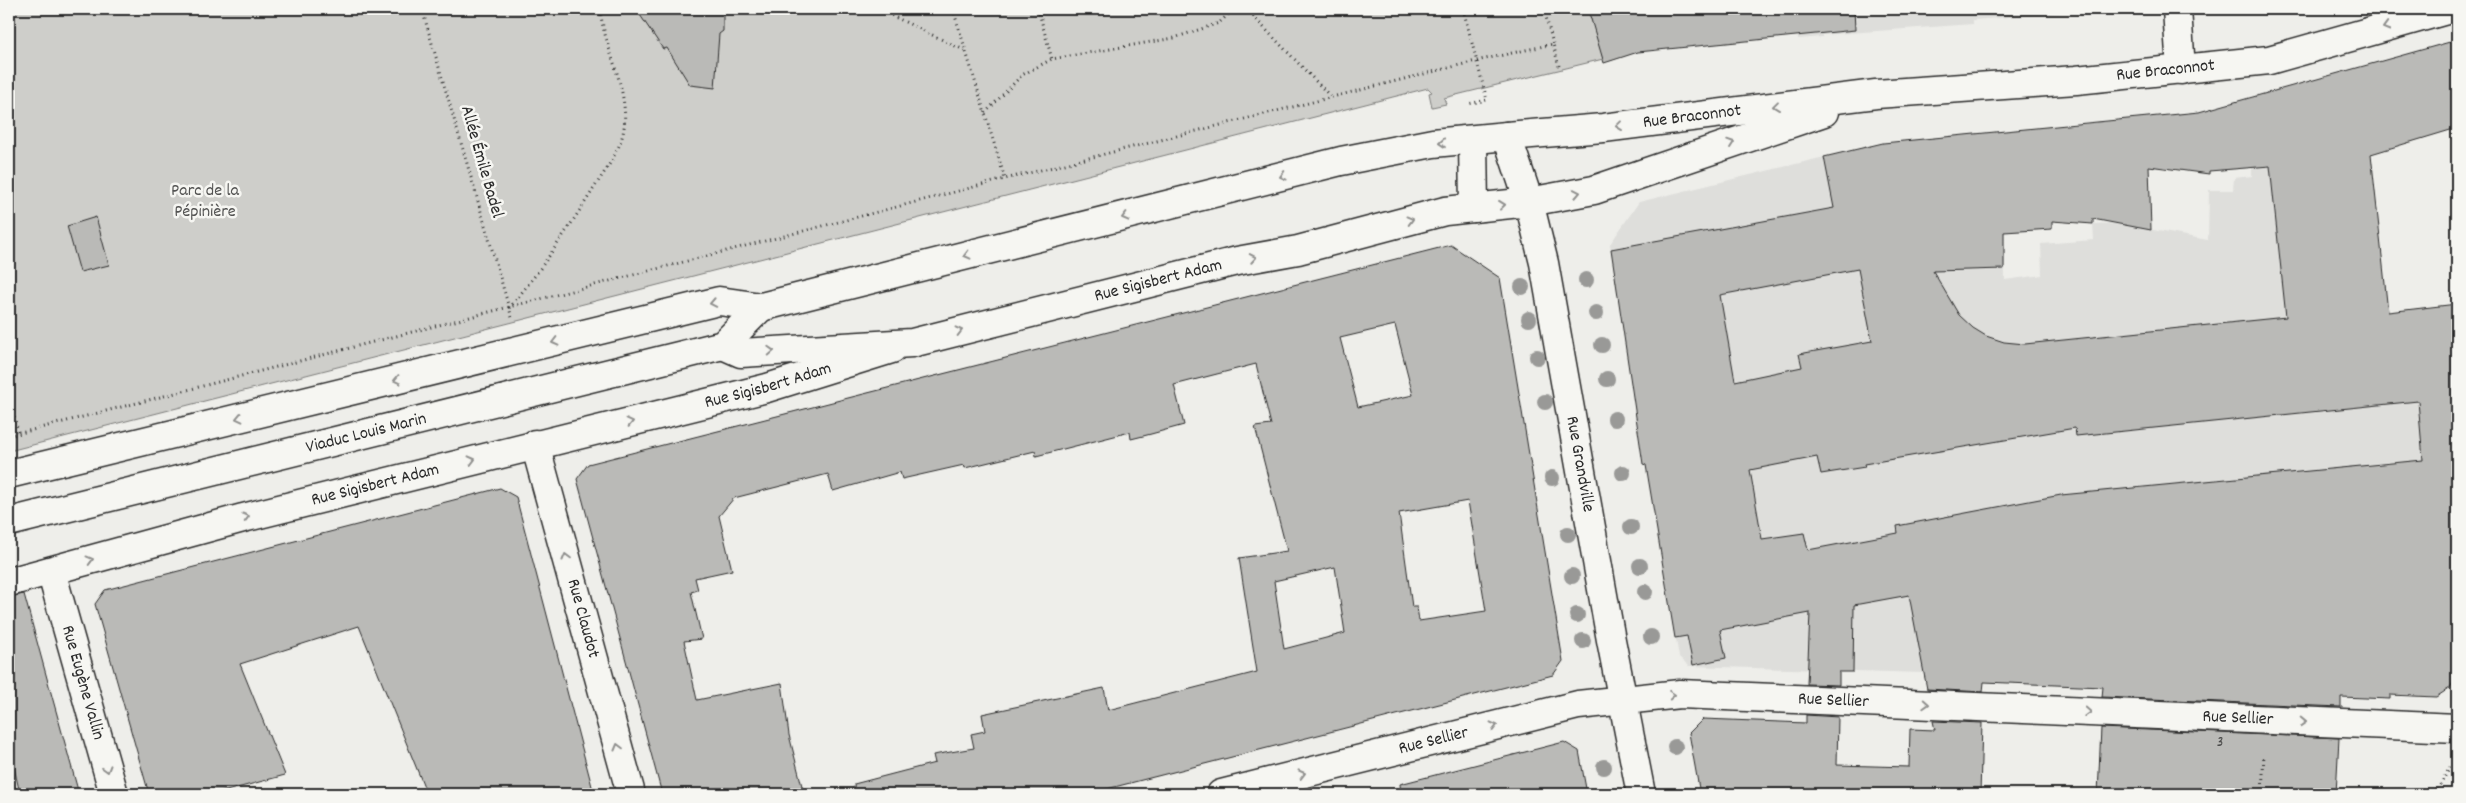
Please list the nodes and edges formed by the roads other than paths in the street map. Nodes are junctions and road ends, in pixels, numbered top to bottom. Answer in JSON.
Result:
{"nodes":[{"id":1,"x":2177,"y":9,"type":"edge"},
{"id":2,"x":2450,"y":9,"type":"edge"},
{"id":3,"x":2181,"y":70,"type":"junction"},
{"id":4,"x":1876,"y":94,"type":"junction"},
{"id":5,"x":1508,"y":136,"type":"junction"},
{"id":6,"x":1473,"y":140,"type":"junction"},
{"id":7,"x":1529,"y":202,"type":"junction"},
{"id":8,"x":1474,"y":208,"type":"junction"},
{"id":9,"x":761,"y":307,"type":"junction"},
{"id":10,"x":912,"y":343,"type":"junction"},
{"id":11,"x":724,"y":345,"type":"junction"},
{"id":12,"x":534,"y":444,"type":"junction"},
{"id":13,"x":9,"y":474,"type":"edge"},
{"id":14,"x":9,"y":522,"type":"edge"},
{"id":15,"x":52,"y":571,"type":"junction"},
{"id":16,"x":9,"y":582,"type":"edge"},
{"id":17,"x":1624,"y":699,"type":"junction"},
{"id":18,"x":2457,"y":728,"type":"edge"},
{"id":19,"x":114,"y":794,"type":"edge"},
{"id":20,"x":631,"y":794,"type":"edge"},
{"id":21,"x":1221,"y":794,"type":"edge"},
{"id":22,"x":1641,"y":794,"type":"edge"}],
"edges":[{"from":1,"to":3,"type":"street"},
{"from":2,"to":3,"type":"street","name":"Rue Braconnot","one_way":true},
{"from":3,"to":4,"type":"street","name":"Rue Braconnot"},
{"from":4,"to":5,"type":"street","name":"Rue Braconnot","one_way":true},
{"from":7,"to":4,"type":"street","name":"Rue Braconnot","one_way":true},
{"from":5,"to":6,"type":"street"},
{"from":5,"to":7,"type":"street","name":"Rue Grandville"},
{"from":6,"to":8,"type":"street"},
{"from":6,"to":9,"type":"street","one_way":true},
{"from":8,"to":7,"type":"street","name":"Rue Sigisbert Adam","one_way":true},
{"from":7,"to":17,"type":"street","name":"Rue Grandville"},
{"from":10,"to":8,"type":"street","name":"Rue Sigisbert Adam","one_way":true},
{"from":9,"to":11,"type":"street"},
{"from":9,"to":13,"type":"street","one_way":true},
{"from":11,"to":10,"type":"street","one_way":true},
{"from":12,"to":10,"type":"street","name":"Rue Sigisbert Adam","one_way":true},
{"from":11,"to":14,"type":"street","name":"Viaduc Louis Marin"},
{"from":15,"to":12,"type":"street","name":"Rue Sigisbert Adam","one_way":true},
{"from":20,"to":12,"type":"street","name":"Rue Claudot","one_way":true},
{"from":15,"to":16,"type":"street","name":"Rue Sigisbert Adam"},
{"from":15,"to":19,"type":"street","name":"Rue Eugène Vallin","one_way":true},
{"from":17,"to":18,"type":"street","name":"Rue Sellier","one_way":true},
{"from":21,"to":17,"type":"street","name":"Rue Sellier","one_way":true},
{"from":17,"to":22,"type":"street","name":"Rue Grandville"}]}
